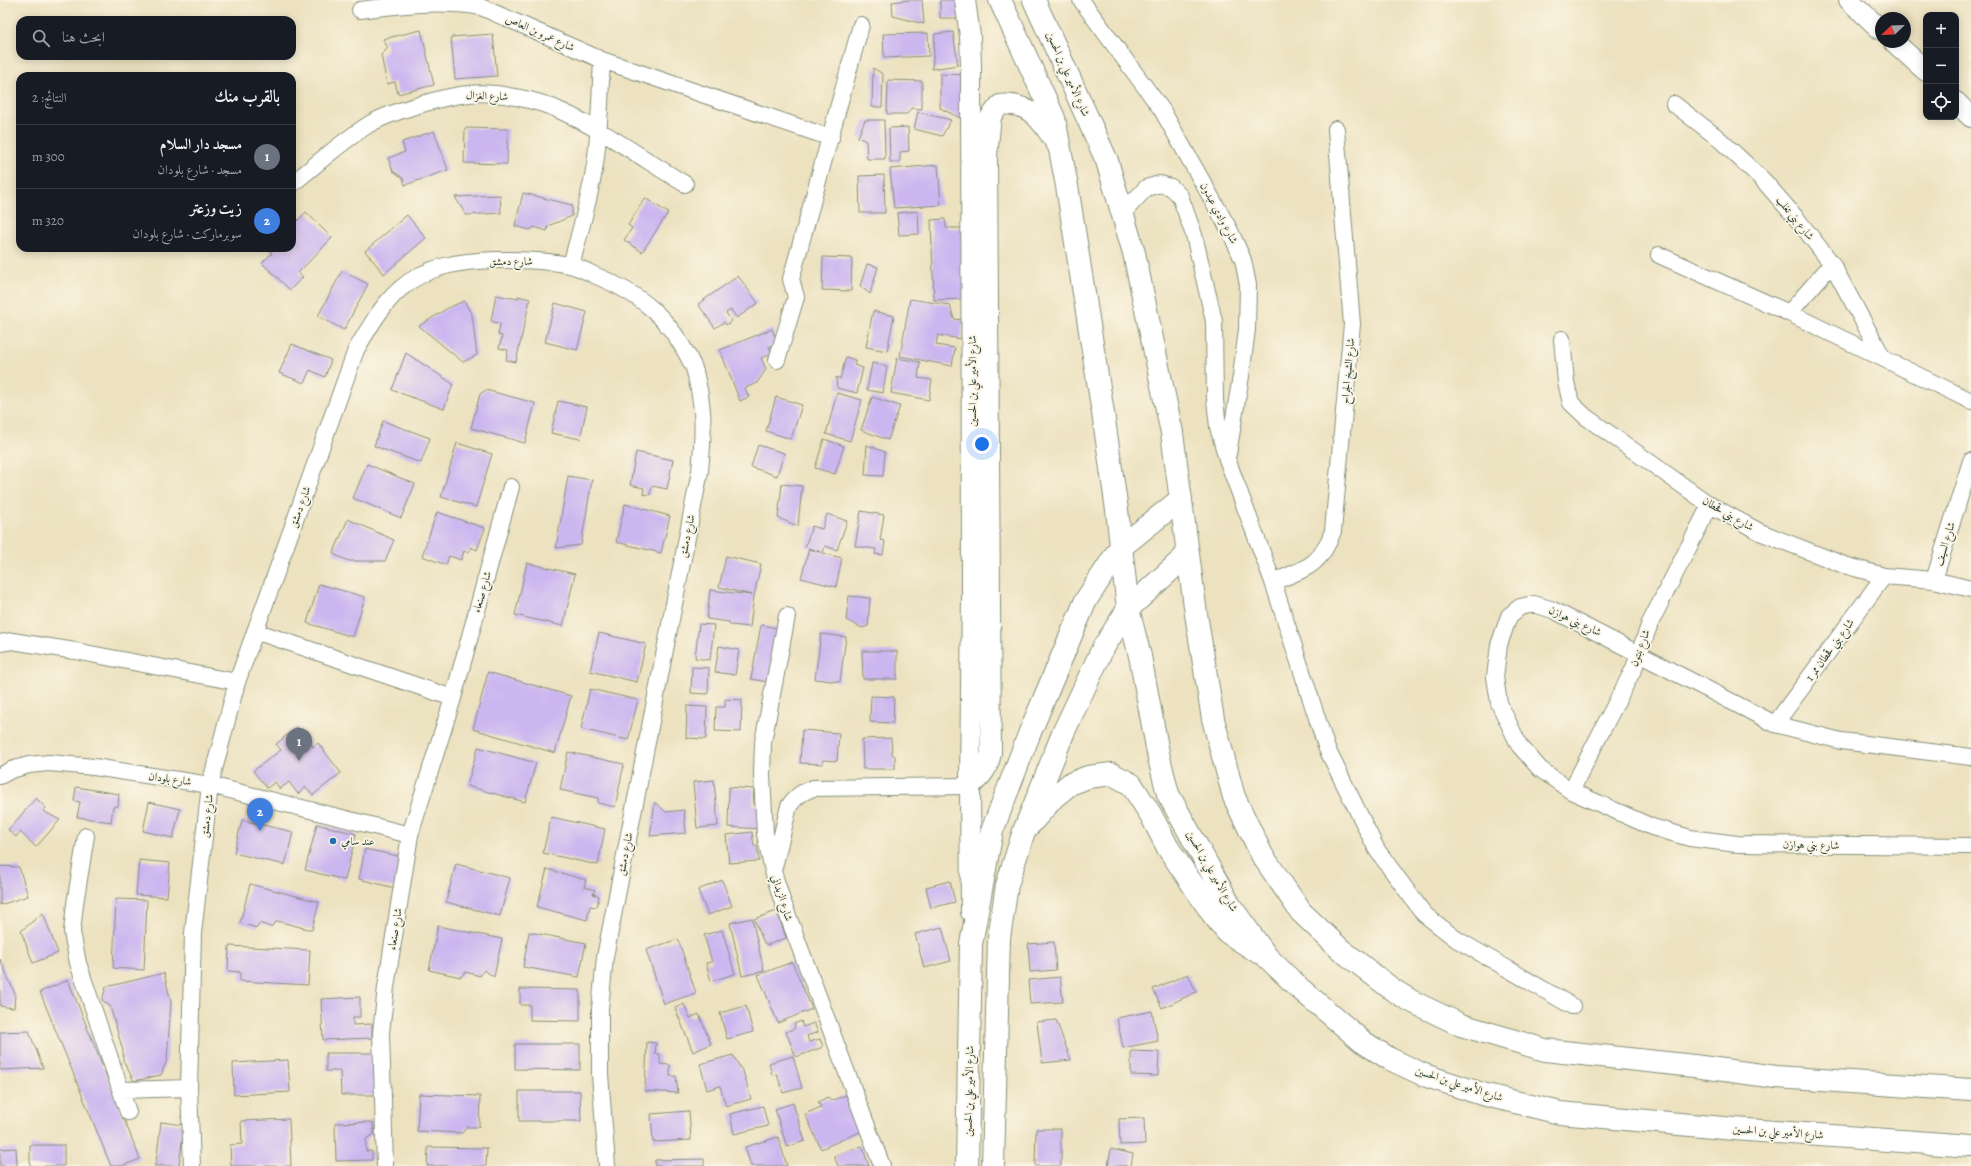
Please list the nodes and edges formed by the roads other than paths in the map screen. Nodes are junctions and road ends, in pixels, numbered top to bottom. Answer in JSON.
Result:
{"nodes":[{"id":1,"x":965,"y":0,"type":"edge"},
{"id":2,"x":1000,"y":0,"type":"edge"},
{"id":3,"x":1034,"y":0,"type":"edge"},
{"id":4,"x":1081,"y":0,"type":"edge"},
{"id":5,"x":1849,"y":0,"type":"edge"},
{"id":6,"x":360,"y":10,"type":"dead end"},
{"id":7,"x":1875,"y":24,"type":"edge"},
{"id":8,"x":861,"y":25,"type":"dead end"},
{"id":9,"x":1901,"y":48,"type":"edge"},
{"id":10,"x":602,"y":60,"type":"junction"},
{"id":11,"x":1923,"y":68,"type":"edge"},
{"id":12,"x":1674,"y":104,"type":"dead end"},
{"id":13,"x":1959,"y":105,"type":"edge"},
{"id":14,"x":1971,"y":117,"type":"edge"},
{"id":15,"x":1336,"y":129,"type":"dead end"},
{"id":16,"x":599,"y":131,"type":"junction"},
{"id":17,"x":831,"y":138,"type":"junction"},
{"id":18,"x":1060,"y":150,"type":"junction"},
{"id":19,"x":1200,"y":177,"type":"junction"},
{"id":20,"x":296,"y":181,"type":"edge"},
{"id":21,"x":685,"y":184,"type":"dead end"},
{"id":22,"x":1180,"y":196,"type":"junction"},
{"id":23,"x":1122,"y":214,"type":"junction"},
{"id":24,"x":1659,"y":255,"type":"dead end"},
{"id":25,"x":1832,"y":264,"type":"junction"},
{"id":26,"x":571,"y":265,"type":"junction"},
{"id":27,"x":1789,"y":313,"type":"junction"},
{"id":28,"x":1562,"y":339,"type":"dead end"},
{"id":29,"x":1883,"y":358,"type":"junction"},
{"id":30,"x":777,"y":360,"type":"dead end"},
{"id":31,"x":1971,"y":401,"type":"edge"},
{"id":32,"x":1227,"y":459,"type":"junction"},
{"id":33,"x":1971,"y":461,"type":"edge"},
{"id":34,"x":512,"y":487,"type":"dead end"},
{"id":35,"x":1181,"y":499,"type":"junction"},
{"id":36,"x":1710,"y":505,"type":"junction"},
{"id":37,"x":1120,"y":548,"type":"junction"},
{"id":38,"x":1188,"y":554,"type":"junction"},
{"id":39,"x":1884,"y":576,"type":"junction"},
{"id":40,"x":1934,"y":580,"type":"junction"},
{"id":41,"x":1273,"y":582,"type":"junction"},
{"id":42,"x":1971,"y":589,"type":"edge"},
{"id":43,"x":1128,"y":609,"type":"junction"},
{"id":44,"x":787,"y":616,"type":"dead end"},
{"id":45,"x":255,"y":631,"type":"junction"},
{"id":46,"x":0,"y":643,"type":"edge"},
{"id":47,"x":1639,"y":653,"type":"junction"},
{"id":48,"x":237,"y":682,"type":"junction"},
{"id":49,"x":453,"y":698,"type":"junction"},
{"id":50,"x":1775,"y":724,"type":"junction"},
{"id":51,"x":1971,"y":757,"type":"edge"},
{"id":52,"x":0,"y":776,"type":"edge"},
{"id":53,"x":210,"y":785,"type":"junction"},
{"id":54,"x":970,"y":786,"type":"junction"},
{"id":55,"x":1571,"y":791,"type":"junction"},
{"id":56,"x":1024,"y":831,"type":"junction"},
{"id":57,"x":410,"y":835,"type":"junction"},
{"id":58,"x":86,"y":836,"type":"dead end"},
{"id":59,"x":1971,"y":846,"type":"edge"},
{"id":60,"x":773,"y":871,"type":"junction"},
{"id":61,"x":971,"y":944,"type":"junction"},
{"id":62,"x":1267,"y":957,"type":"junction"},
{"id":63,"x":1572,"y":1006,"type":"dead end"},
{"id":64,"x":189,"y":1088,"type":"junction"},
{"id":65,"x":120,"y":1090,"type":"junction"},
{"id":66,"x":1971,"y":1090,"type":"edge"},
{"id":67,"x":128,"y":1112,"type":"dead end"},
{"id":68,"x":1971,"y":1146,"type":"edge"},
{"id":69,"x":192,"y":1166,"type":"edge"},
{"id":70,"x":385,"y":1166,"type":"edge"},
{"id":71,"x":607,"y":1166,"type":"edge"},
{"id":72,"x":882,"y":1166,"type":"edge"},
{"id":73,"x":967,"y":1166,"type":"edge"},
{"id":74,"x":993,"y":1166,"type":"edge"}],
"edges":[{"from":1,"to":54,"type":"street","name":"شارع الأمير علي بن الحسين"},
{"from":2,"to":18,"type":"main road","name":"شارع الأمير علي بن الحسين"},
{"from":3,"to":23,"type":"main road","name":"شارع الأمير علي بن الحسين"},
{"from":4,"to":19,"type":"street","name":"شارع وادي عبدون"},
{"from":5,"to":7,"type":"street"},
{"from":6,"to":10,"type":"street","name":"شارع عمرو بن العاص"},
{"from":8,"to":17,"type":"street"},
{"from":9,"to":11,"type":"street"},
{"from":10,"to":16,"type":"street"},
{"from":10,"to":17,"type":"street","name":"شارع عمرو بن العاص"},
{"from":12,"to":25,"type":"street","name":"شارع بني تغلب"},
{"from":13,"to":14,"type":"street"},
{"from":15,"to":41,"type":"street","name":"شارع الشيخ الجراح"},
{"from":16,"to":20,"type":"street","name":"شارع الغزال"},
{"from":16,"to":21,"type":"street","name":"شارع الغزال"},
{"from":16,"to":26,"type":"street"},
{"from":17,"to":30,"type":"street"},
{"from":18,"to":37,"type":"main road","name":"شارع الأمير علي بن الحسين"},
{"from":18,"to":54,"type":"street","name":"شارع الأمير علي بن الحسين"},
{"from":19,"to":22,"type":"street"},
{"from":19,"to":32,"type":"street","name":"شارع وادي عبدون"},
{"from":22,"to":23,"type":"street"},
{"from":22,"to":32,"type":"street"},
{"from":23,"to":35,"type":"main road","name":"شارع الأمير علي بن الحسين"},
{"from":24,"to":27,"type":"street"},
{"from":25,"to":27,"type":"street"},
{"from":25,"to":29,"type":"street","name":"شارع بني تغلب"},
{"from":26,"to":45,"type":"street","name":"شارع دمشق"},
{"from":26,"to":71,"type":"street","name":"شارع دمشق"},
{"from":27,"to":29,"type":"street"},
{"from":28,"to":36,"type":"street","name":"شارع بني قحطان"},
{"from":29,"to":31,"type":"street"},
{"from":32,"to":41,"type":"street"},
{"from":33,"to":40,"type":"street","name":"شارع السيف"},
{"from":34,"to":49,"type":"street","name":"شارع صنعاء"},
{"from":35,"to":37,"type":"main road","name":"شارع الأمير علي بن الحسين"},
{"from":35,"to":38,"type":"main road","name":"شارع الأمير علي بن الحسين"},
{"from":36,"to":39,"type":"street","name":"شارع بني قحطان"},
{"from":36,"to":47,"type":"street","name":"شارع نبتون"},
{"from":37,"to":43,"type":"main road","name":"شارع الأمير علي بن الحسين"},
{"from":37,"to":61,"type":"main road","name":"شارع الأمير علي بن الحسين"},
{"from":38,"to":43,"type":"main road"},
{"from":38,"to":66,"type":"main road","name":"شارع الأمير علي بن الحسين"},
{"from":39,"to":40,"type":"street","name":"شارع بني قحطان"},
{"from":39,"to":50,"type":"street","name":"شارع بني قحطان ممر 1"},
{"from":40,"to":42,"type":"street","name":"شارع بني قحطان"},
{"from":41,"to":63,"type":"street"},
{"from":43,"to":56,"type":"main road"},
{"from":43,"to":62,"type":"main road","name":"شارع الأمير علي بن الحسين"},
{"from":44,"to":60,"type":"street","name":"شارع الزبداني"},
{"from":45,"to":48,"type":"street","name":"شارع دمشق"},
{"from":45,"to":49,"type":"street"},
{"from":46,"to":48,"type":"street"},
{"from":47,"to":50,"type":"street","name":"شارع بني هوازن"},
{"from":47,"to":55,"type":"street","name":"شارع نبتون"},
{"from":47,"to":55,"type":"street","name":"شارع بني هوازن"},
{"from":48,"to":53,"type":"street","name":"شارع دمشق"},
{"from":49,"to":57,"type":"street","name":"شارع صنعاء"},
{"from":50,"to":51,"type":"street","name":"شارع بني هوازن"},
{"from":52,"to":53,"type":"street","name":"شارع بلودان"},
{"from":53,"to":57,"type":"street","name":"شارع بلودان"},
{"from":53,"to":64,"type":"street","name":"شارع دمشق"},
{"from":54,"to":60,"type":"street"},
{"from":54,"to":61,"type":"street","name":"شارع الأمير علي بن الحسين"},
{"from":55,"to":59,"type":"street","name":"شارع بني هوازن"},
{"from":56,"to":62,"type":"main road"},
{"from":56,"to":74,"type":"main road"},
{"from":57,"to":70,"type":"street","name":"شارع صنعاء"},
{"from":58,"to":65,"type":"street"},
{"from":60,"to":72,"type":"street","name":"شارع الزبداني"},
{"from":61,"to":73,"type":"main road","name":"شارع الأمير علي بن الحسين"},
{"from":62,"to":68,"type":"main road","name":"شارع الأمير علي بن الحسين"},
{"from":64,"to":65,"type":"street"},
{"from":64,"to":69,"type":"street","name":"شارع دمشق"},
{"from":65,"to":67,"type":"street"}]}
